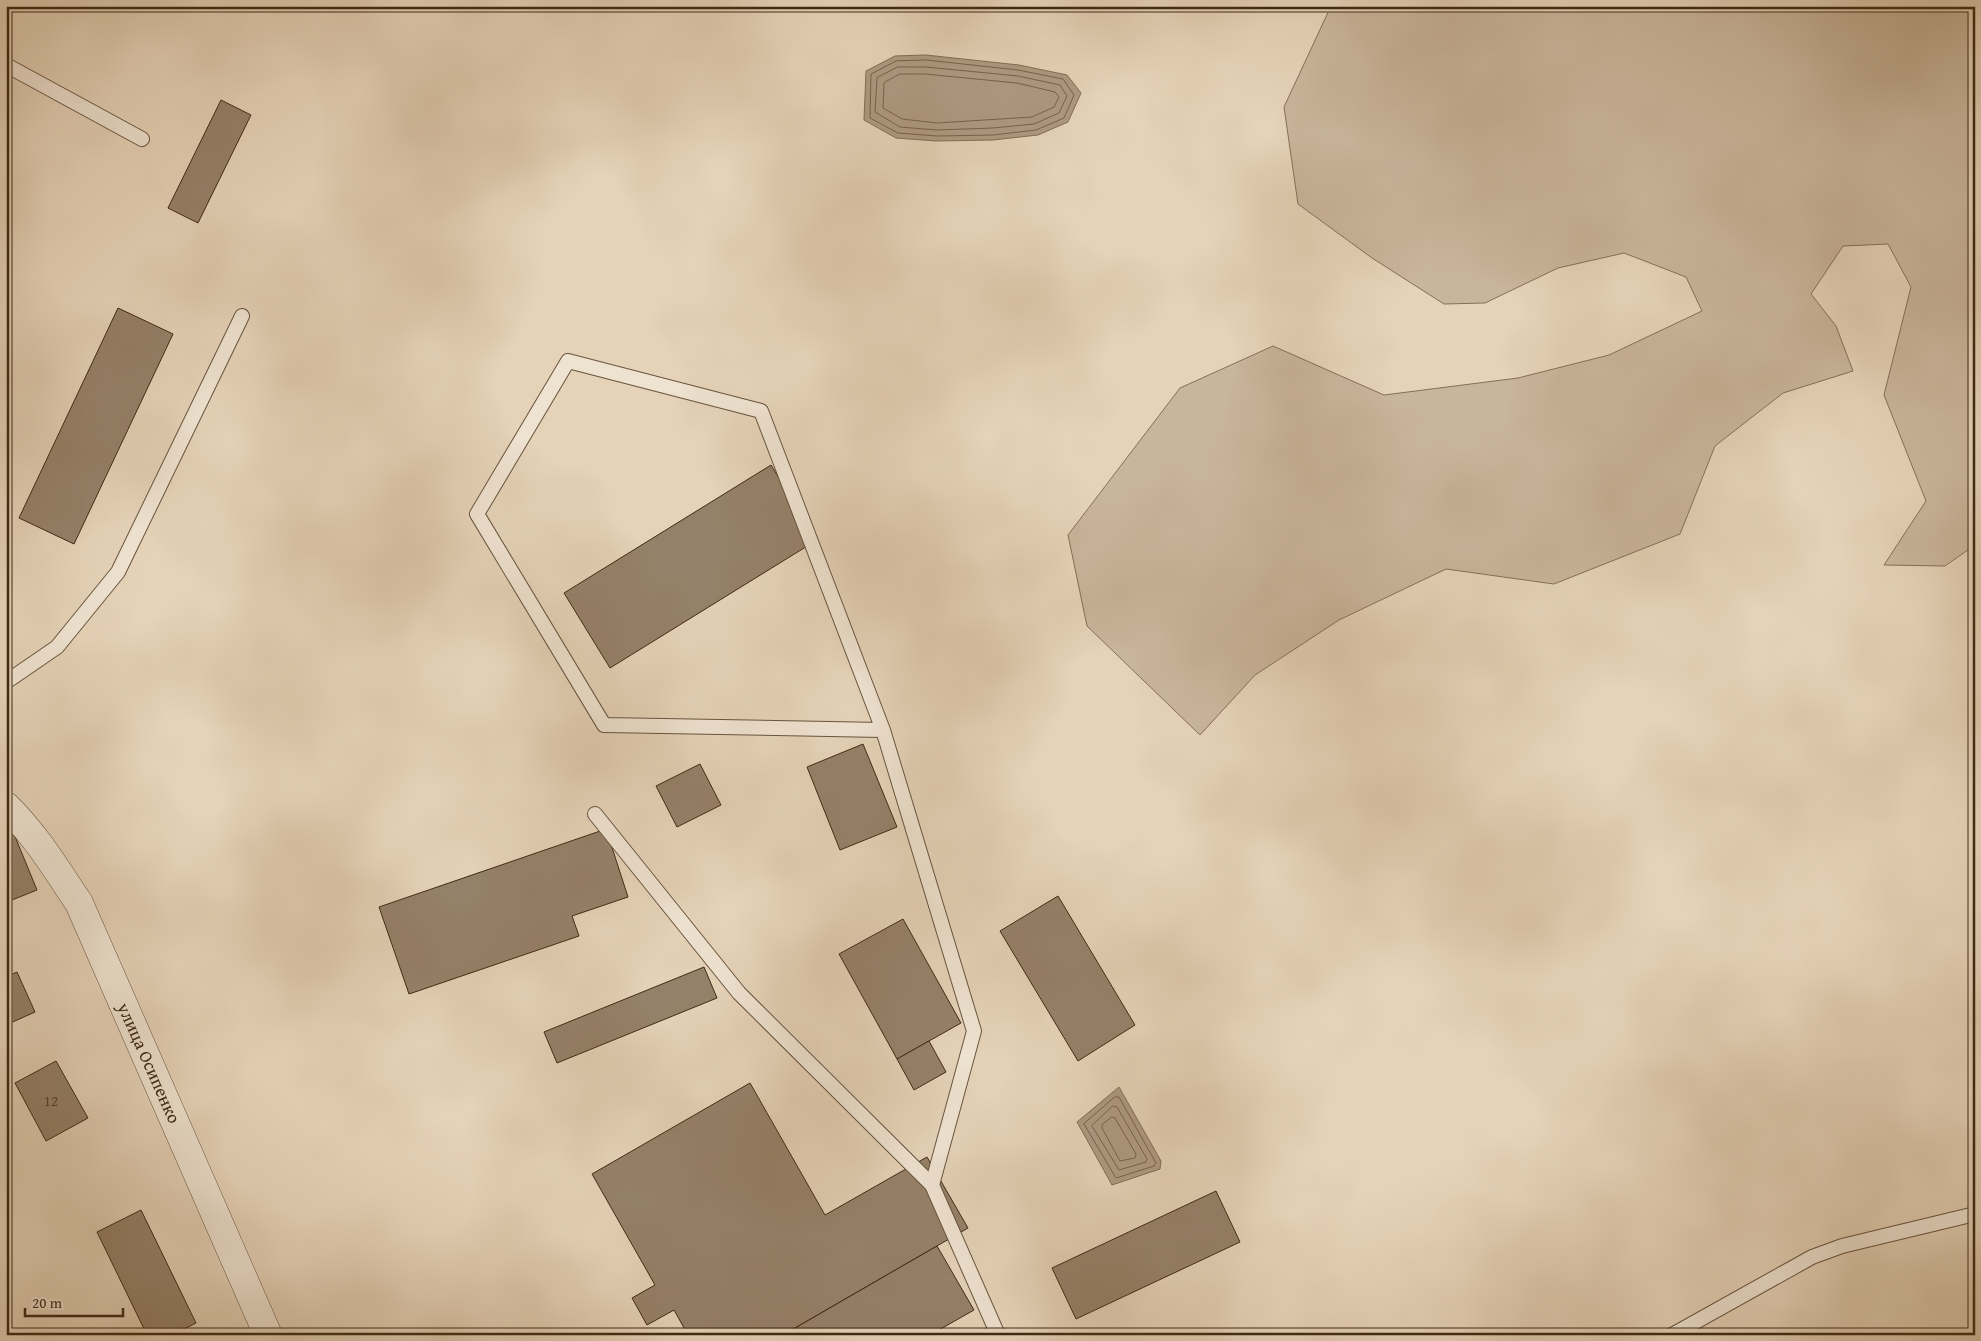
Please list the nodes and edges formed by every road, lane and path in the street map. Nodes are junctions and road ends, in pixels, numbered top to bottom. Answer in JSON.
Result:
{"nodes":[{"id":1,"x":6,"y":65,"type":"edge"},
{"id":2,"x":142,"y":139,"type":"dead end"},
{"id":3,"x":242,"y":316,"type":"dead end"},
{"id":4,"x":6,"y":682,"type":"edge"},
{"id":5,"x":884,"y":730,"type":"junction"},
{"id":6,"x":6,"y":806,"type":"edge"},
{"id":7,"x":595,"y":814,"type":"dead end"},
{"id":8,"x":932,"y":1185,"type":"junction"},
{"id":9,"x":1975,"y":1214,"type":"edge"},
{"id":10,"x":268,"y":1335,"type":"edge"},
{"id":11,"x":998,"y":1335,"type":"edge"},
{"id":12,"x":1672,"y":1335,"type":"edge"}],
"edges":[{"from":1,"to":2,"type":"lane"},
{"from":3,"to":4,"type":"lane"},
{"from":5,"to":5,"type":"lane"},
{"from":5,"to":8,"type":"lane"},
{"from":6,"to":10,"type":"street","name":"улица Осипенко"},
{"from":7,"to":8,"type":"lane"},
{"from":8,"to":11,"type":"lane"},
{"from":9,"to":12,"type":"lane"}]}
